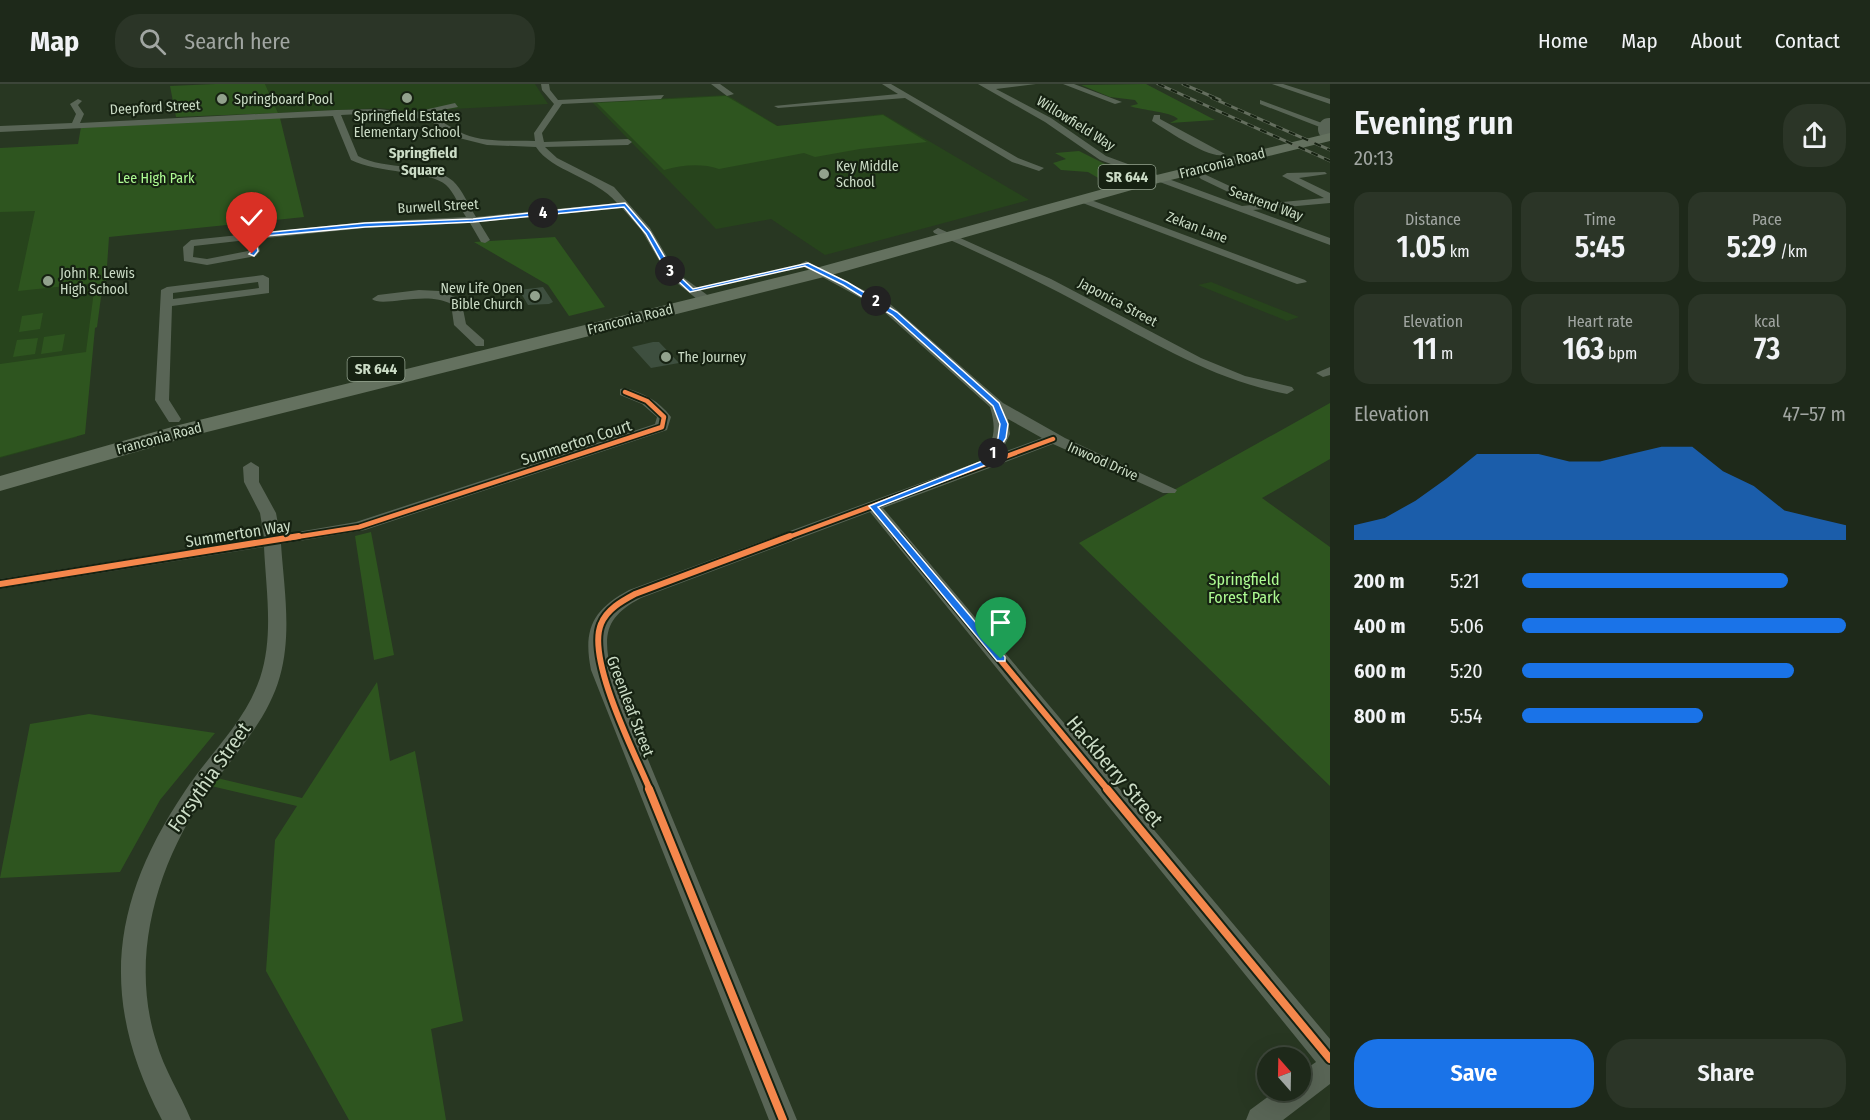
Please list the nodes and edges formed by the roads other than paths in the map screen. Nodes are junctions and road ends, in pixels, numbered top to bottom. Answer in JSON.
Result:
{"nodes":[{"id":1,"x":545,"y":84,"type":"edge"},
{"id":2,"x":715,"y":84,"type":"edge"},
{"id":3,"x":886,"y":84,"type":"edge"},
{"id":4,"x":1032,"y":84,"type":"edge"},
{"id":5,"x":1067,"y":84,"type":"edge"},
{"id":6,"x":1276,"y":84,"type":"edge"},
{"id":7,"x":985,"y":85,"type":"edge"},
{"id":8,"x":730,"y":94,"type":"dead end"},
{"id":9,"x":907,"y":96,"type":"junction"},
{"id":10,"x":661,"y":97,"type":"dead end"},
{"id":11,"x":78,"y":101,"type":"dead end"},
{"id":12,"x":558,"y":102,"type":"junction"},
{"id":13,"x":1118,"y":102,"type":"dead end"},
{"id":14,"x":1263,"y":102,"type":"dead end"},
{"id":15,"x":1330,"y":103,"type":"edge"},
{"id":16,"x":455,"y":105,"type":"dead end"},
{"id":17,"x":778,"y":106,"type":"dead end"},
{"id":18,"x":1286,"y":111,"type":"junction"},
{"id":19,"x":336,"y":112,"type":"junction"},
{"id":20,"x":414,"y":114,"type":"junction"},
{"id":21,"x":1156,"y":117,"type":"dead end"},
{"id":22,"x":75,"y":125,"type":"junction"},
{"id":23,"x":0,"y":129,"type":"edge"},
{"id":24,"x":1327,"y":133,"type":"edge"},
{"id":25,"x":628,"y":142,"type":"dead end"},
{"id":26,"x":539,"y":145,"type":"junction"},
{"id":27,"x":1278,"y":145,"type":"junction"},
{"id":28,"x":1221,"y":154,"type":"junction"},
{"id":29,"x":1039,"y":168,"type":"dead end"},
{"id":30,"x":1322,"y":174,"type":"dead end"},
{"id":31,"x":1150,"y":176,"type":"junction"},
{"id":32,"x":1203,"y":177,"type":"dead end"},
{"id":33,"x":1330,"y":198,"type":"edge"},
{"id":34,"x":1083,"y":200,"type":"junction"},
{"id":35,"x":625,"y":205,"type":"junction"},
{"id":36,"x":1265,"y":205,"type":"junction"},
{"id":37,"x":1243,"y":209,"type":"junction"},
{"id":38,"x":473,"y":220,"type":"junction"},
{"id":39,"x":946,"y":234,"type":"junction"},
{"id":40,"x":251,"y":236,"type":"junction"},
{"id":41,"x":1328,"y":239,"type":"edge"},
{"id":42,"x":484,"y":240,"type":"dead end"},
{"id":43,"x":814,"y":268,"type":"junction"},
{"id":44,"x":1301,"y":282,"type":"dead end"},
{"id":45,"x":699,"y":296,"type":"junction"},
{"id":46,"x":378,"y":299,"type":"dead end"},
{"id":47,"x":166,"y":303,"type":"junction"},
{"id":48,"x":541,"y":335,"type":"junction"},
{"id":49,"x":480,"y":343,"type":"junction"},
{"id":50,"x":1287,"y":390,"type":"dead end"},
{"id":51,"x":625,"y":392,"type":"dead end"},
{"id":52,"x":997,"y":405,"type":"junction"},
{"id":53,"x":174,"y":419,"type":"junction"},
{"id":54,"x":1053,"y":439,"type":"junction"},
{"id":55,"x":988,"y":462,"type":"junction"},
{"id":56,"x":251,"y":467,"type":"dead end"},
{"id":57,"x":0,"y":468,"type":"edge"},
{"id":58,"x":0,"y":484,"type":"edge"},
{"id":59,"x":475,"y":487,"type":"joint"},
{"id":60,"x":1168,"y":490,"type":"dead end"},
{"id":61,"x":873,"y":506,"type":"junction"},
{"id":62,"x":272,"y":542,"type":"junction"},
{"id":63,"x":0,"y":584,"type":"edge"},
{"id":64,"x":1330,"y":1059,"type":"edge"},
{"id":65,"x":1330,"y":1068,"type":"edge"},
{"id":66,"x":1311,"y":1082,"type":"edge"},
{"id":67,"x":1285,"y":1101,"type":"edge"},
{"id":68,"x":177,"y":1120,"type":"edge"},
{"id":69,"x":783,"y":1120,"type":"edge"},
{"id":70,"x":1260,"y":1120,"type":"edge"}],
"edges":[{"from":1,"to":12,"type":"street"},
{"from":2,"to":8,"type":"street"},
{"from":3,"to":9,"type":"street"},
{"from":4,"to":7,"type":"street"},
{"from":5,"to":13,"type":"street"},
{"from":6,"to":15,"type":"street"},
{"from":7,"to":31,"type":"street","name":"Willowfield Way"},
{"from":9,"to":17,"type":"street"},
{"from":9,"to":29,"type":"street"},
{"from":10,"to":12,"type":"street"},
{"from":11,"to":22,"type":"street"},
{"from":12,"to":26,"type":"street"},
{"from":14,"to":18,"type":"street"},
{"from":15,"to":18,"type":"street"},
{"from":16,"to":20,"type":"street"},
{"from":18,"to":24,"type":"street"},
{"from":19,"to":20,"type":"street","name":"Deepford Street"},
{"from":19,"to":22,"type":"street","name":"Deepford Street"},
{"from":19,"to":38,"type":"street"},
{"from":20,"to":26,"type":"street","name":"Deepford Street"},
{"from":21,"to":28,"type":"street"},
{"from":22,"to":23,"type":"street","name":"Deepford Street"},
{"from":24,"to":27,"type":"main road","name":"Franconia Road","number":"SR 644"},
{"from":25,"to":26,"type":"street","name":"Deepford Street"},
{"from":26,"to":35,"type":"street"},
{"from":27,"to":28,"type":"main road","name":"Franconia Road","number":"SR 644"},
{"from":27,"to":31,"type":"main road","name":"Franconia Road","number":"SR 644"},
{"from":28,"to":31,"type":"main road","name":"Franconia Road","number":"SR 644"},
{"from":30,"to":33,"type":"street"},
{"from":31,"to":34,"type":"main road","name":"Franconia Road","number":"SR 644"},
{"from":31,"to":37,"type":"street","name":"Seatrend Way"},
{"from":31,"to":39,"type":"main road","name":"Franconia Road","number":"SR 644"},
{"from":32,"to":36,"type":"street"},
{"from":33,"to":36,"type":"street"},
{"from":34,"to":39,"type":"main road","name":"Franconia Road","number":"SR 644"},
{"from":34,"to":44,"type":"street","name":"Zekan Lane"},
{"from":35,"to":38,"type":"street","name":"Burwell Street"},
{"from":35,"to":45,"type":"street"},
{"from":36,"to":37,"type":"street"},
{"from":37,"to":41,"type":"street","name":"Seatrend Way"},
{"from":38,"to":40,"type":"street","name":"Burwell Street"},
{"from":38,"to":42,"type":"street"},
{"from":39,"to":43,"type":"main road","name":"Franconia Road","number":"SR 644"},
{"from":39,"to":50,"type":"street","name":"Japonica Street"},
{"from":40,"to":40,"type":"street","name":"Burwell Street"},
{"from":43,"to":45,"type":"main road","name":"Franconia Road","number":"SR 644"},
{"from":43,"to":52,"type":"street","name":"Inwood Drive"},
{"from":45,"to":48,"type":"main road","name":"Franconia Road","number":"SR 644"},
{"from":46,"to":49,"type":"street"},
{"from":47,"to":47,"type":"street"},
{"from":47,"to":53,"type":"street"},
{"from":48,"to":49,"type":"main road","name":"Franconia Road","number":"SR 644"},
{"from":48,"to":58,"type":"main road","name":"Franconia Road","number":"SR 644"},
{"from":49,"to":53,"type":"main road","name":"Franconia Road","number":"SR 644"},
{"from":51,"to":59,"type":"street","name":"Summerton Court"},
{"from":52,"to":54,"type":"street","name":"Inwood Drive"},
{"from":52,"to":55,"type":"street"},
{"from":53,"to":57,"type":"main road","name":"Franconia Road","number":"SR 644"},
{"from":54,"to":55,"type":"street","name":"Greenleaf Street"},
{"from":54,"to":60,"type":"street","name":"Inwood Drive"},
{"from":55,"to":61,"type":"street","name":"Greenleaf Street"},
{"from":56,"to":62,"type":"street","name":"Forsythia Street"},
{"from":59,"to":62,"type":"street","name":"Summerton Way"},
{"from":61,"to":64,"type":"street","name":"Hackberry Street"},
{"from":61,"to":69,"type":"street","name":"Greenleaf Street"},
{"from":62,"to":63,"type":"street","name":"Summerton Way"},
{"from":62,"to":68,"type":"street","name":"Forsythia Street"},
{"from":65,"to":66,"type":"street"},
{"from":67,"to":70,"type":"street"}]}
